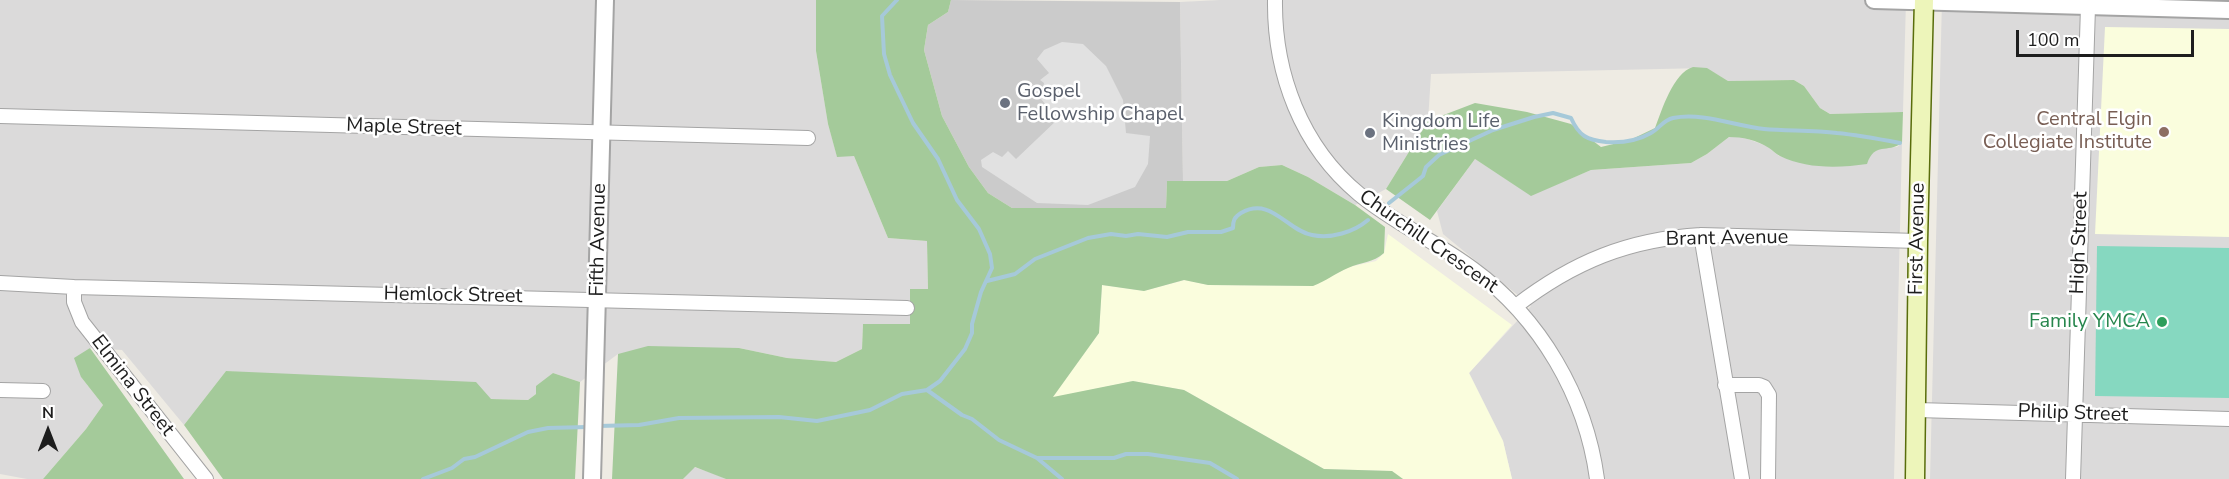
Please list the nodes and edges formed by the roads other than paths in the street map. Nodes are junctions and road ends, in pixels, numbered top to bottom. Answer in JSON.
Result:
{"nodes":[{"id":1,"x":605,"y":0,"type":"edge"},
{"id":2,"x":1275,"y":0,"type":"edge"},
{"id":3,"x":1874,"y":0,"type":"edge"},
{"id":4,"x":1924,"y":1,"type":"edge"},
{"id":5,"x":2088,"y":7,"type":"junction"},
{"id":6,"x":2229,"y":10,"type":"edge"},
{"id":7,"x":0,"y":117,"type":"edge"},
{"id":8,"x":602,"y":133,"type":"junction"},
{"id":9,"x":808,"y":138,"type":"dead end"},
{"id":10,"x":1701,"y":235,"type":"junction"},
{"id":11,"x":1918,"y":241,"type":"junction"},
{"id":12,"x":0,"y":283,"type":"edge"},
{"id":13,"x":74,"y":287,"type":"junction"},
{"id":14,"x":598,"y":299,"type":"junction"},
{"id":15,"x":1516,"y":306,"type":"junction"},
{"id":16,"x":907,"y":308,"type":"dead end"},
{"id":17,"x":1725,"y":385,"type":"junction"},
{"id":18,"x":0,"y":390,"type":"edge"},
{"id":19,"x":43,"y":391,"type":"dead end"},
{"id":20,"x":1917,"y":410,"type":"junction"},
{"id":21,"x":2074,"y":414,"type":"junction"},
{"id":22,"x":2229,"y":419,"type":"edge"},
{"id":23,"x":206,"y":479,"type":"edge"},
{"id":24,"x":592,"y":479,"type":"edge"},
{"id":25,"x":1598,"y":479,"type":"edge"},
{"id":26,"x":1742,"y":479,"type":"edge"},
{"id":27,"x":1768,"y":479,"type":"edge"},
{"id":28,"x":1915,"y":479,"type":"edge"},
{"id":29,"x":2073,"y":479,"type":"edge"}],
"edges":[{"from":1,"to":8,"type":"street","name":"Fifth Avenue"},
{"from":2,"to":15,"type":"street","name":"Churchill Crescent"},
{"from":3,"to":4,"type":"street"},
{"from":4,"to":5,"type":"street"},
{"from":4,"to":11,"type":"main road","name":"First Avenue"},
{"from":5,"to":6,"type":"street"},
{"from":5,"to":21,"type":"street","name":"High Street"},
{"from":7,"to":8,"type":"street","name":"Maple Street"},
{"from":8,"to":9,"type":"street","name":"Maple Street"},
{"from":8,"to":14,"type":"street","name":"Fifth Avenue"},
{"from":10,"to":11,"type":"street","name":"Brant Avenue"},
{"from":10,"to":15,"type":"street","name":"Brant Avenue"},
{"from":10,"to":17,"type":"street"},
{"from":11,"to":20,"type":"main road","name":"First Avenue"},
{"from":12,"to":13,"type":"street","name":"Hemlock Street"},
{"from":13,"to":14,"type":"street","name":"Hemlock Street"},
{"from":13,"to":23,"type":"street","name":"Elmina Street"},
{"from":14,"to":16,"type":"street","name":"Hemlock Street"},
{"from":14,"to":24,"type":"street","name":"Fifth Avenue"},
{"from":15,"to":25,"type":"street","name":"Churchill Crescent"},
{"from":17,"to":26,"type":"street"},
{"from":17,"to":27,"type":"street"},
{"from":18,"to":19,"type":"street"},
{"from":20,"to":21,"type":"street","name":"Philip Street"},
{"from":20,"to":28,"type":"main road","name":"First Avenue"},
{"from":21,"to":22,"type":"street","name":"Philip Street"},
{"from":21,"to":29,"type":"street","name":"High Street"}]}
